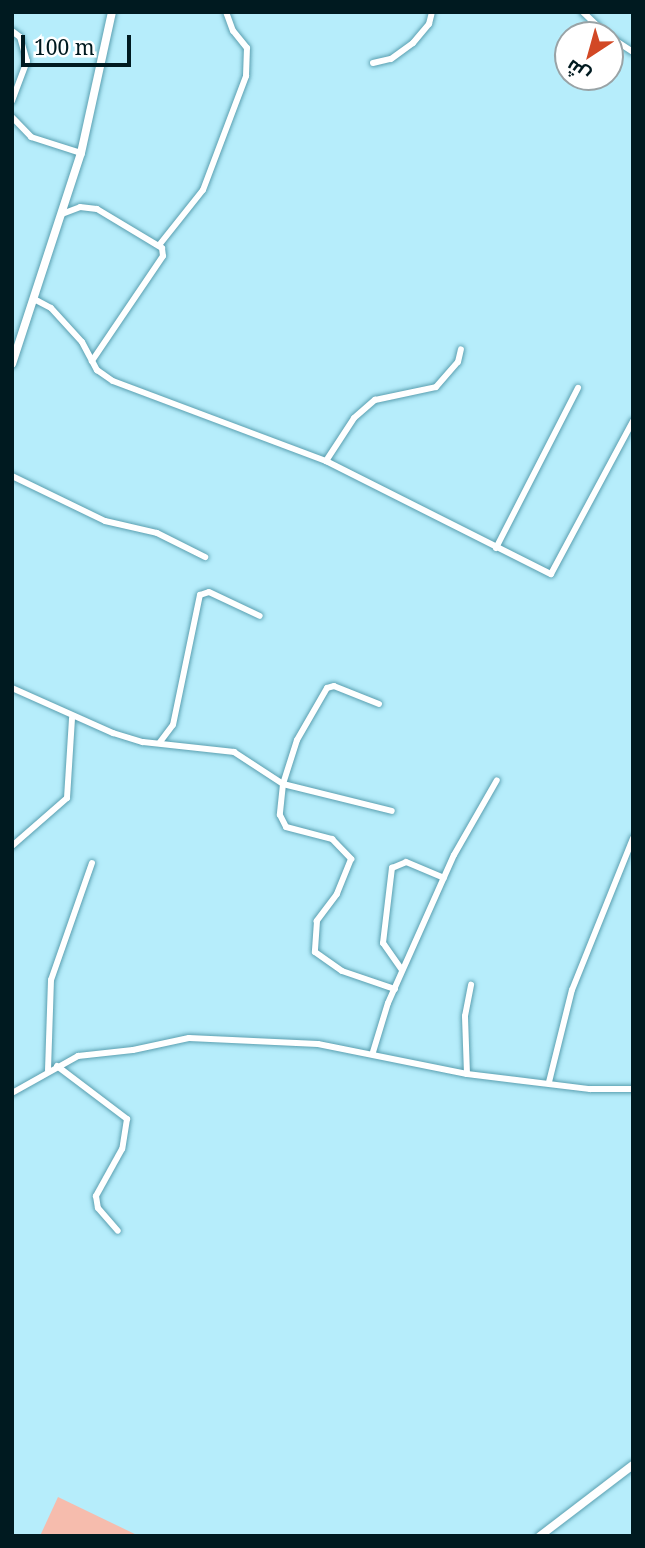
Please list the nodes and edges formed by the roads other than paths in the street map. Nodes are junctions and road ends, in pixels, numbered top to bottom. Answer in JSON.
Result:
{"nodes":[{"id":1,"x":112,"y":12,"type":"edge"},
{"id":2,"x":226,"y":12,"type":"edge"},
{"id":3,"x":432,"y":12,"type":"edge"},
{"id":4,"x":12,"y":31,"type":"edge"},
{"id":5,"x":373,"y":63,"type":"dead end"},
{"id":6,"x":12,"y":101,"type":"edge"},
{"id":7,"x":12,"y":117,"type":"edge"},
{"id":8,"x":81,"y":153,"type":"junction"},
{"id":9,"x":62,"y":214,"type":"junction"},
{"id":10,"x":160,"y":244,"type":"junction"},
{"id":11,"x":34,"y":299,"type":"junction"},
{"id":12,"x":461,"y":349,"type":"dead end"},
{"id":13,"x":92,"y":361,"type":"junction"},
{"id":14,"x":12,"y":364,"type":"edge"},
{"id":15,"x":578,"y":388,"type":"dead end"},
{"id":16,"x":633,"y":421,"type":"edge"},
{"id":17,"x":326,"y":461,"type":"junction"},
{"id":18,"x":12,"y":476,"type":"edge"},
{"id":19,"x":496,"y":548,"type":"junction"},
{"id":20,"x":205,"y":557,"type":"dead end"},
{"id":21,"x":260,"y":615,"type":"dead end"},
{"id":22,"x":12,"y":688,"type":"edge"},
{"id":23,"x":379,"y":704,"type":"dead end"},
{"id":24,"x":72,"y":718,"type":"junction"},
{"id":25,"x":160,"y":742,"type":"junction"},
{"id":26,"x":497,"y":780,"type":"dead end"},
{"id":27,"x":283,"y":783,"type":"junction"},
{"id":28,"x":392,"y":811,"type":"dead end"},
{"id":29,"x":633,"y":838,"type":"edge"},
{"id":30,"x":12,"y":846,"type":"edge"},
{"id":31,"x":92,"y":863,"type":"dead end"},
{"id":32,"x":444,"y":878,"type":"junction"},
{"id":33,"x":402,"y":970,"type":"junction"},
{"id":34,"x":471,"y":985,"type":"dead end"},
{"id":35,"x":395,"y":989,"type":"junction"},
{"id":36,"x":373,"y":1052,"type":"junction"},
{"id":37,"x":57,"y":1066,"type":"junction"},
{"id":38,"x":48,"y":1070,"type":"junction"},
{"id":39,"x":467,"y":1074,"type":"junction"},
{"id":40,"x":549,"y":1082,"type":"junction"},
{"id":41,"x":633,"y":1089,"type":"edge"},
{"id":42,"x":12,"y":1093,"type":"edge"},
{"id":43,"x":118,"y":1231,"type":"dead end"},
{"id":44,"x":633,"y":1465,"type":"edge"},
{"id":45,"x":540,"y":1536,"type":"edge"}],
"edges":[{"from":1,"to":8,"type":"street"},
{"from":2,"to":10,"type":"street"},
{"from":3,"to":5,"type":"street"},
{"from":4,"to":6,"type":"street"},
{"from":7,"to":8,"type":"street"},
{"from":8,"to":9,"type":"street"},
{"from":9,"to":10,"type":"street"},
{"from":9,"to":11,"type":"street"},
{"from":10,"to":13,"type":"street"},
{"from":11,"to":13,"type":"street"},
{"from":11,"to":14,"type":"street"},
{"from":12,"to":17,"type":"street"},
{"from":13,"to":17,"type":"street"},
{"from":15,"to":19,"type":"street"},
{"from":16,"to":19,"type":"street"},
{"from":17,"to":19,"type":"street"},
{"from":18,"to":20,"type":"street"},
{"from":21,"to":25,"type":"street"},
{"from":22,"to":24,"type":"street"},
{"from":23,"to":27,"type":"street"},
{"from":24,"to":25,"type":"street"},
{"from":24,"to":30,"type":"street"},
{"from":25,"to":27,"type":"street"},
{"from":26,"to":32,"type":"street"},
{"from":27,"to":28,"type":"street"},
{"from":27,"to":35,"type":"street"},
{"from":29,"to":40,"type":"street"},
{"from":31,"to":38,"type":"street"},
{"from":32,"to":33,"type":"street"},
{"from":32,"to":33,"type":"street"},
{"from":33,"to":35,"type":"street"},
{"from":34,"to":39,"type":"street"},
{"from":35,"to":36,"type":"street"},
{"from":36,"to":37,"type":"street"},
{"from":36,"to":39,"type":"street"},
{"from":37,"to":38,"type":"street"},
{"from":37,"to":43,"type":"street"},
{"from":38,"to":42,"type":"street"},
{"from":39,"to":40,"type":"street"},
{"from":40,"to":41,"type":"street"},
{"from":44,"to":45,"type":"street"}]}
